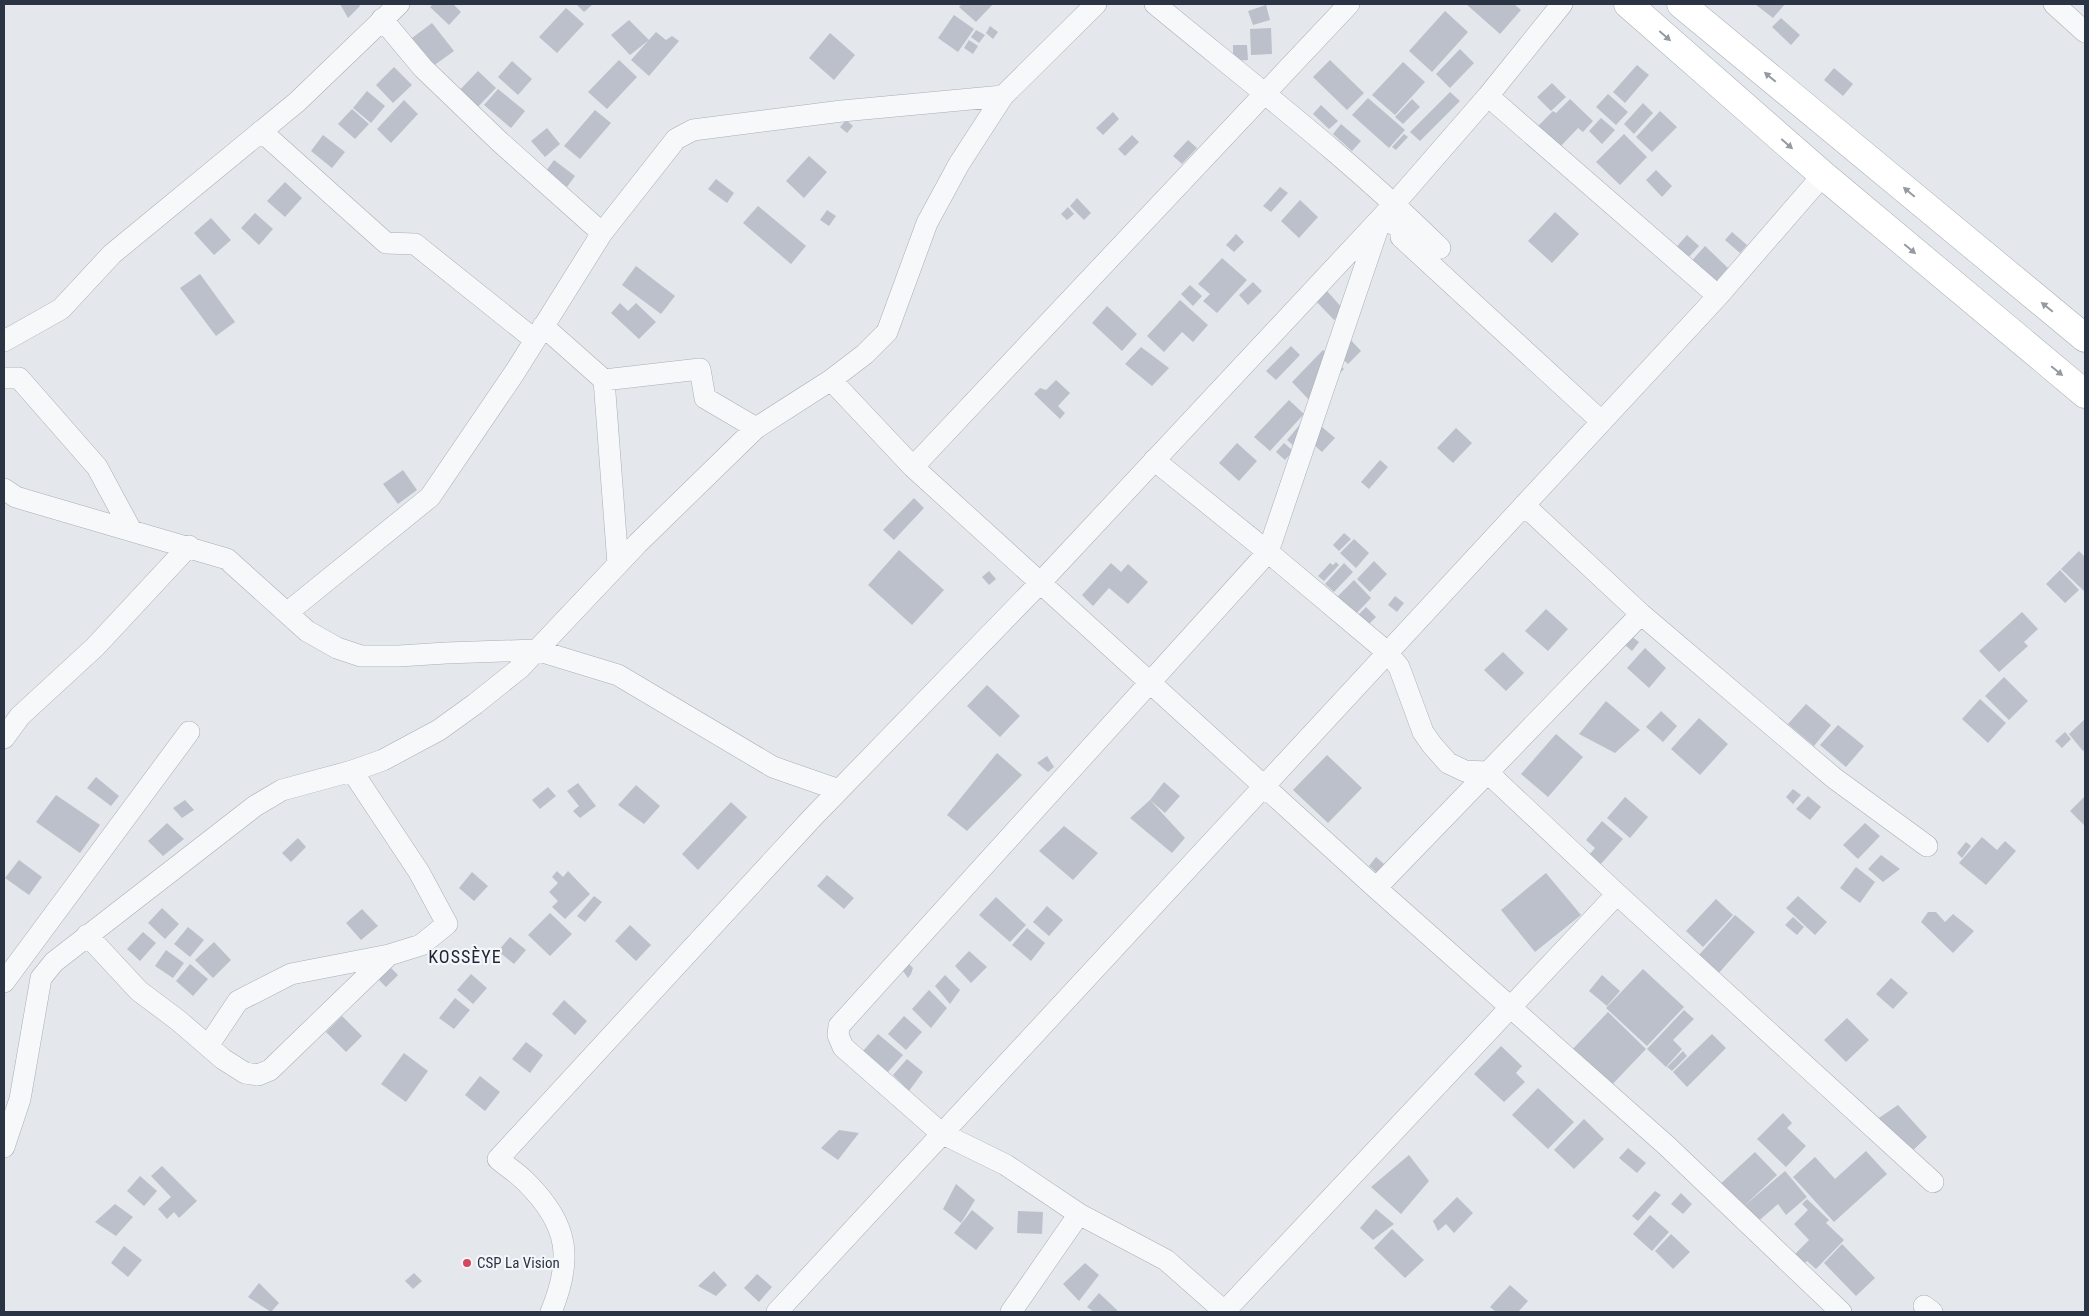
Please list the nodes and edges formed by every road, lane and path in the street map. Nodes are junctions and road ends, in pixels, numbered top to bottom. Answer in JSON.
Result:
{"nodes":[{"id":1,"x":399,"y":4,"type":"edge"},
{"id":2,"x":1096,"y":4,"type":"edge"},
{"id":3,"x":1155,"y":4,"type":"edge"},
{"id":4,"x":1349,"y":4,"type":"edge"},
{"id":5,"x":1562,"y":4,"type":"edge"},
{"id":6,"x":1628,"y":4,"type":"edge"},
{"id":7,"x":1681,"y":4,"type":"edge"},
{"id":8,"x":2054,"y":4,"type":"edge"},
{"id":9,"x":382,"y":19,"type":"junction"},
{"id":10,"x":2085,"y":32,"type":"edge"},
{"id":11,"x":1265,"y":92,"type":"junction"},
{"id":12,"x":1003,"y":96,"type":"junction"},
{"id":13,"x":1488,"y":96,"type":"junction"},
{"id":14,"x":261,"y":131,"type":"junction"},
{"id":15,"x":1823,"y":175,"type":"junction"},
{"id":16,"x":1388,"y":210,"type":"junction"},
{"id":17,"x":602,"y":233,"type":"junction"},
{"id":18,"x":1718,"y":296,"type":"junction"},
{"id":19,"x":539,"y":333,"type":"junction"},
{"id":20,"x":2085,"y":338,"type":"edge"},
{"id":21,"x":4,"y":341,"type":"edge"},
{"id":22,"x":4,"y":378,"type":"edge"},
{"id":23,"x":604,"y":380,"type":"junction"},
{"id":24,"x":831,"y":380,"type":"junction"},
{"id":25,"x":2085,"y":394,"type":"edge"},
{"id":26,"x":1601,"y":421,"type":"junction"},
{"id":27,"x":756,"y":428,"type":"junction"},
{"id":28,"x":1154,"y":460,"type":"junction"},
{"id":29,"x":913,"y":467,"type":"junction"},
{"id":30,"x":8,"y":497,"type":"edge"},
{"id":31,"x":1524,"y":505,"type":"junction"},
{"id":32,"x":131,"y":530,"type":"junction"},
{"id":33,"x":189,"y":546,"type":"junction"},
{"id":34,"x":1268,"y":552,"type":"junction"},
{"id":35,"x":618,"y":564,"type":"junction"},
{"id":36,"x":1040,"y":583,"type":"junction"},
{"id":37,"x":288,"y":612,"type":"junction"},
{"id":38,"x":1641,"y":614,"type":"junction"},
{"id":39,"x":536,"y":650,"type":"junction"},
{"id":40,"x":1387,"y":652,"type":"junction"},
{"id":41,"x":1149,"y":682,"type":"junction"},
{"id":42,"x":189,"y":732,"type":"dead end"},
{"id":43,"x":4,"y":738,"type":"edge"},
{"id":44,"x":352,"y":771,"type":"junction"},
{"id":45,"x":1488,"y":772,"type":"junction"},
{"id":46,"x":1263,"y":786,"type":"junction"},
{"id":47,"x":839,"y":790,"type":"junction"},
{"id":48,"x":1927,"y":846,"type":"dead end"},
{"id":49,"x":1376,"y":888,"type":"junction"},
{"id":50,"x":1617,"y":894,"type":"junction"},
{"id":51,"x":87,"y":935,"type":"junction"},
{"id":52,"x":389,"y":955,"type":"junction"},
{"id":53,"x":4,"y":982,"type":"edge"},
{"id":54,"x":1510,"y":1007,"type":"junction"},
{"id":55,"x":208,"y":1046,"type":"junction"},
{"id":56,"x":941,"y":1133,"type":"junction"},
{"id":57,"x":4,"y":1147,"type":"edge"},
{"id":58,"x":1933,"y":1182,"type":"dead end"},
{"id":59,"x":1079,"y":1214,"type":"junction"},
{"id":60,"x":551,"y":1312,"type":"edge"},
{"id":61,"x":777,"y":1312,"type":"edge"},
{"id":62,"x":1011,"y":1312,"type":"edge"},
{"id":63,"x":1225,"y":1312,"type":"edge"},
{"id":64,"x":1841,"y":1312,"type":"edge"}],
"edges":[{"from":1,"to":9,"type":"street"},
{"from":2,"to":12,"type":"street"},
{"from":3,"to":11,"type":"street"},
{"from":4,"to":11,"type":"street"},
{"from":5,"to":13,"type":"street"},
{"from":6,"to":15,"type":"main road","one_way":true},
{"from":20,"to":7,"type":"main road","one_way":true},
{"from":8,"to":10,"type":"street"},
{"from":9,"to":14,"type":"street"},
{"from":9,"to":17,"type":"street"},
{"from":11,"to":16,"type":"street"},
{"from":11,"to":29,"type":"street"},
{"from":12,"to":17,"type":"street"},
{"from":12,"to":24,"type":"street"},
{"from":13,"to":16,"type":"street"},
{"from":13,"to":18,"type":"street"},
{"from":14,"to":19,"type":"street"},
{"from":14,"to":21,"type":"street"},
{"from":15,"to":18,"type":"street"},
{"from":15,"to":25,"type":"main road","one_way":true},
{"from":16,"to":26,"type":"street"},
{"from":16,"to":28,"type":"street"},
{"from":16,"to":34,"type":"street"},
{"from":17,"to":19,"type":"street"},
{"from":18,"to":26,"type":"street"},
{"from":19,"to":23,"type":"street"},
{"from":19,"to":37,"type":"street"},
{"from":22,"to":32,"type":"street"},
{"from":23,"to":27,"type":"street"},
{"from":23,"to":35,"type":"street"},
{"from":24,"to":27,"type":"street"},
{"from":24,"to":29,"type":"street"},
{"from":26,"to":31,"type":"street"},
{"from":27,"to":35,"type":"street"},
{"from":28,"to":34,"type":"street"},
{"from":28,"to":36,"type":"street"},
{"from":29,"to":36,"type":"street"},
{"from":30,"to":32,"type":"street"},
{"from":31,"to":38,"type":"street"},
{"from":31,"to":40,"type":"street"},
{"from":32,"to":33,"type":"street"},
{"from":33,"to":37,"type":"street"},
{"from":33,"to":43,"type":"street"},
{"from":34,"to":40,"type":"street"},
{"from":34,"to":41,"type":"street"},
{"from":35,"to":39,"type":"street"},
{"from":36,"to":41,"type":"street"},
{"from":36,"to":47,"type":"street"},
{"from":37,"to":39,"type":"street"},
{"from":38,"to":45,"type":"street"},
{"from":38,"to":48,"type":"street"},
{"from":39,"to":44,"type":"street"},
{"from":39,"to":47,"type":"street"},
{"from":40,"to":45,"type":"street"},
{"from":40,"to":46,"type":"street"},
{"from":41,"to":46,"type":"street"},
{"from":41,"to":56,"type":"street"},
{"from":42,"to":53,"type":"street"},
{"from":44,"to":51,"type":"street"},
{"from":44,"to":52,"type":"street"},
{"from":45,"to":49,"type":"street"},
{"from":45,"to":50,"type":"street"},
{"from":46,"to":49,"type":"street"},
{"from":46,"to":56,"type":"street"},
{"from":47,"to":60,"type":"street"},
{"from":49,"to":54,"type":"street"},
{"from":50,"to":54,"type":"street"},
{"from":50,"to":58,"type":"street"},
{"from":51,"to":55,"type":"street"},
{"from":51,"to":57,"type":"street"},
{"from":52,"to":55,"type":"street"},
{"from":52,"to":55,"type":"street"},
{"from":54,"to":63,"type":"street"},
{"from":54,"to":64,"type":"street"},
{"from":56,"to":59,"type":"street"},
{"from":56,"to":61,"type":"street"},
{"from":59,"to":62,"type":"street"},
{"from":59,"to":63,"type":"street"}]}
